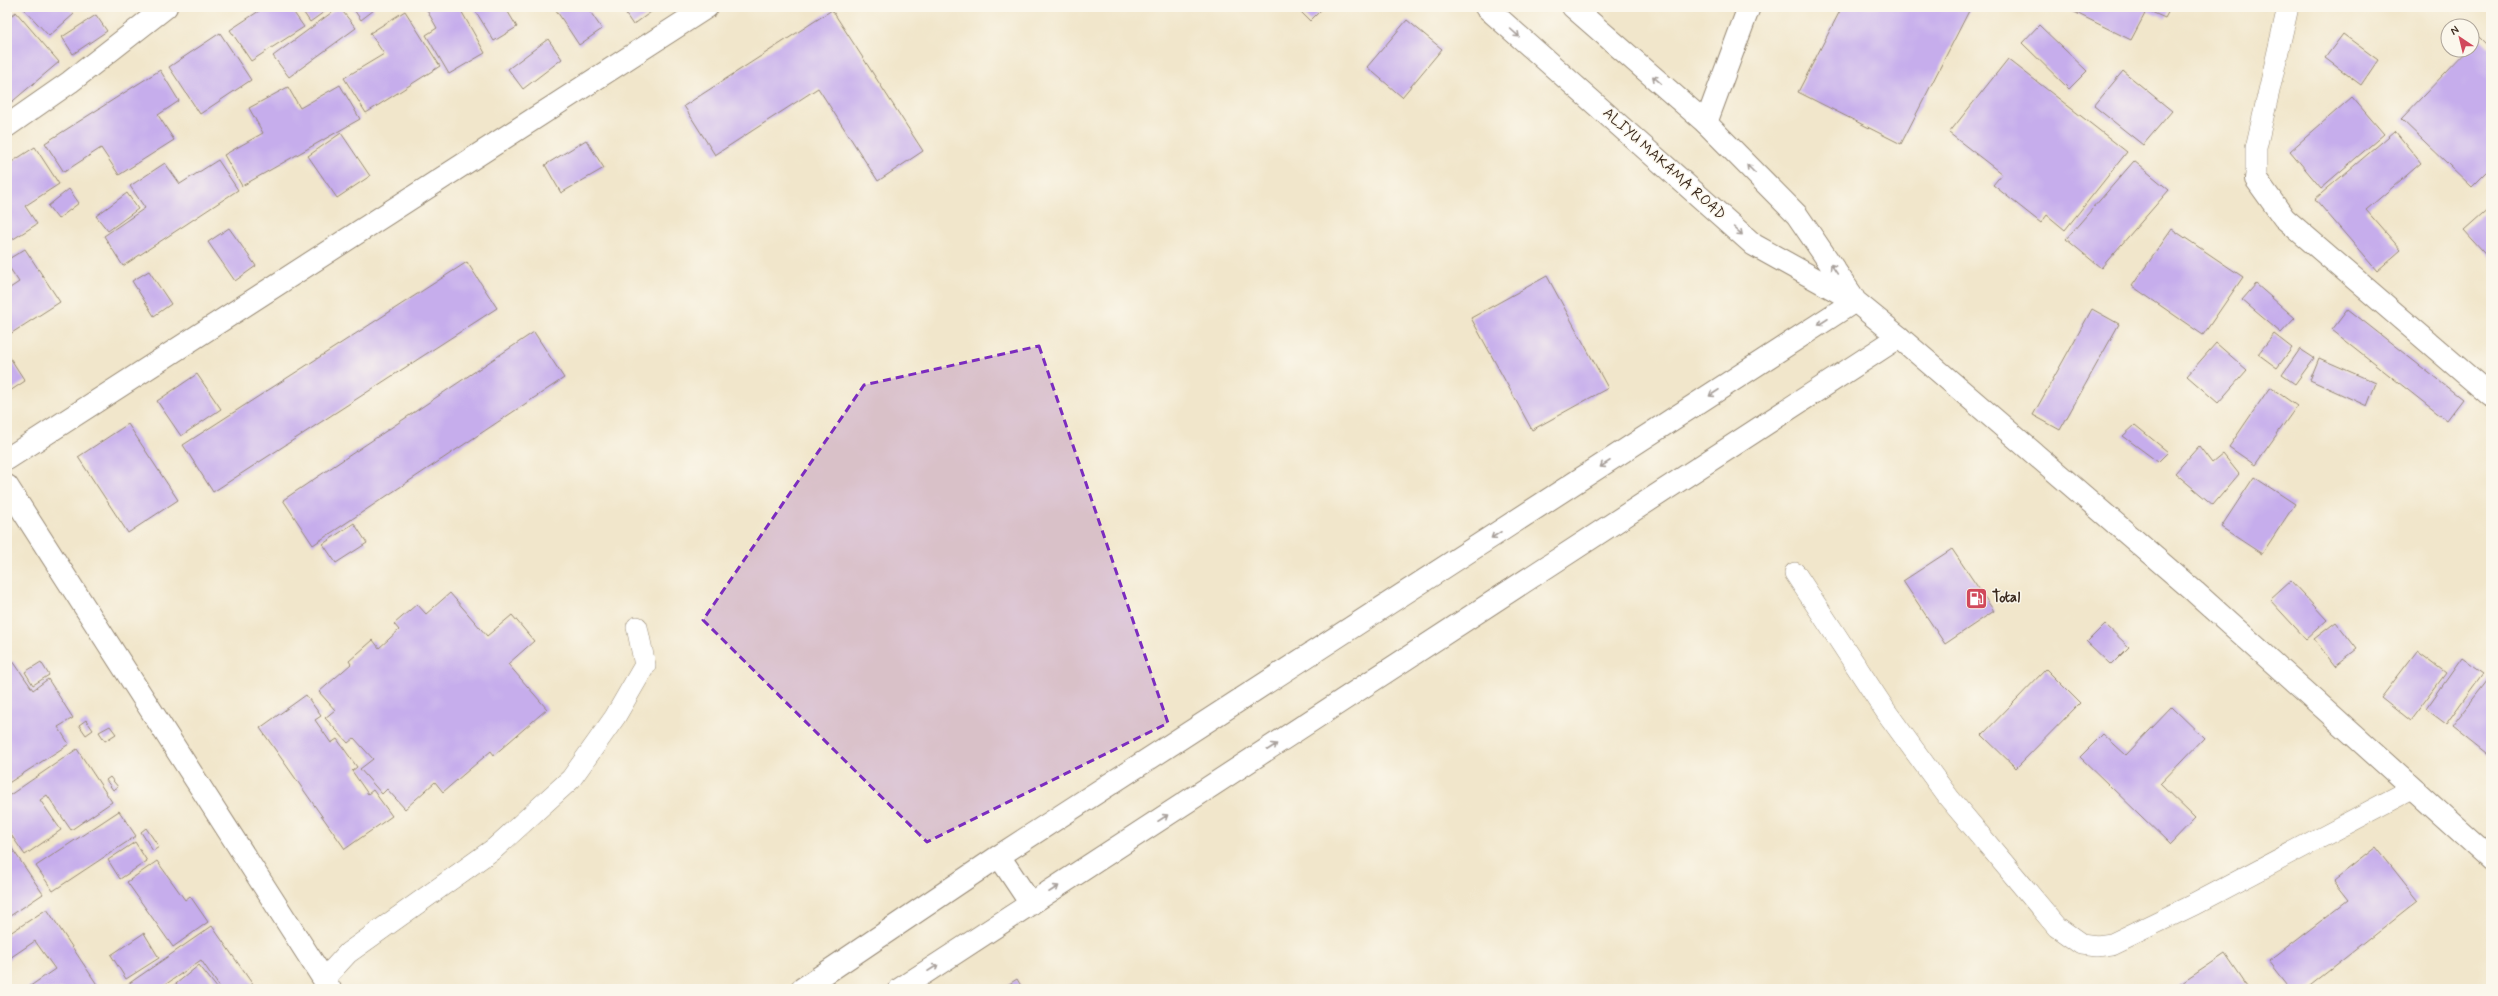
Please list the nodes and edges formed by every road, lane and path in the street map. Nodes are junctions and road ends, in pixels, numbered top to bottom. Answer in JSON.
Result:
{"nodes":[{"id":1,"x":166,"y":7,"type":"edge"},
{"id":2,"x":707,"y":7,"type":"edge"},
{"id":3,"x":1486,"y":7,"type":"edge"},
{"id":4,"x":1573,"y":7,"type":"edge"},
{"id":5,"x":1749,"y":7,"type":"edge"},
{"id":6,"x":2288,"y":7,"type":"edge"},
{"id":7,"x":1706,"y":123,"type":"junction"},
{"id":8,"x":7,"y":126,"type":"edge"},
{"id":9,"x":2256,"y":179,"type":"joint"},
{"id":10,"x":1856,"y":301,"type":"junction"},
{"id":11,"x":1899,"y":337,"type":"junction"},
{"id":12,"x":2491,"y":396,"type":"edge"},
{"id":13,"x":7,"y":459,"type":"edge"},
{"id":14,"x":7,"y":486,"type":"edge"},
{"id":15,"x":1795,"y":573,"type":"dead end"},
{"id":16,"x":638,"y":627,"type":"dead end"},
{"id":17,"x":2412,"y":789,"type":"junction"},
{"id":18,"x":999,"y":856,"type":"junction"},
{"id":19,"x":2491,"y":859,"type":"edge"},
{"id":20,"x":1031,"y":904,"type":"junction"},
{"id":21,"x":327,"y":984,"type":"edge"},
{"id":22,"x":802,"y":989,"type":"edge"},
{"id":23,"x":900,"y":989,"type":"edge"}],
"edges":[{"from":1,"to":8,"type":"street"},
{"from":2,"to":13,"type":"street"},
{"from":3,"to":10,"type":"street","name":"ALIYU MAKAMA ROAD","one_way":true},
{"from":7,"to":4,"type":"street","name":"ALIYU MAKAMA ROAD","one_way":true},
{"from":5,"to":7,"type":"street"},
{"from":6,"to":9,"type":"lane"},
{"from":10,"to":7,"type":"street","name":"ALIYU MAKAMA ROAD","one_way":true},
{"from":9,"to":12,"type":"street"},
{"from":10,"to":11,"type":"street","name":"ALIYU MAKAMA ROAD"},
{"from":10,"to":18,"type":"street","one_way":true},
{"from":11,"to":17,"type":"street","name":"ALIYU MAKAMA ROAD"},
{"from":20,"to":11,"type":"street","one_way":true},
{"from":14,"to":21,"type":"street"},
{"from":15,"to":17,"type":"lane"},
{"from":16,"to":21,"type":"lane"},
{"from":17,"to":19,"type":"street","name":"ALIYU MAKAMA ROAD"},
{"from":18,"to":20,"type":"street"},
{"from":18,"to":22,"type":"street"},
{"from":23,"to":20,"type":"street","one_way":true}]}
